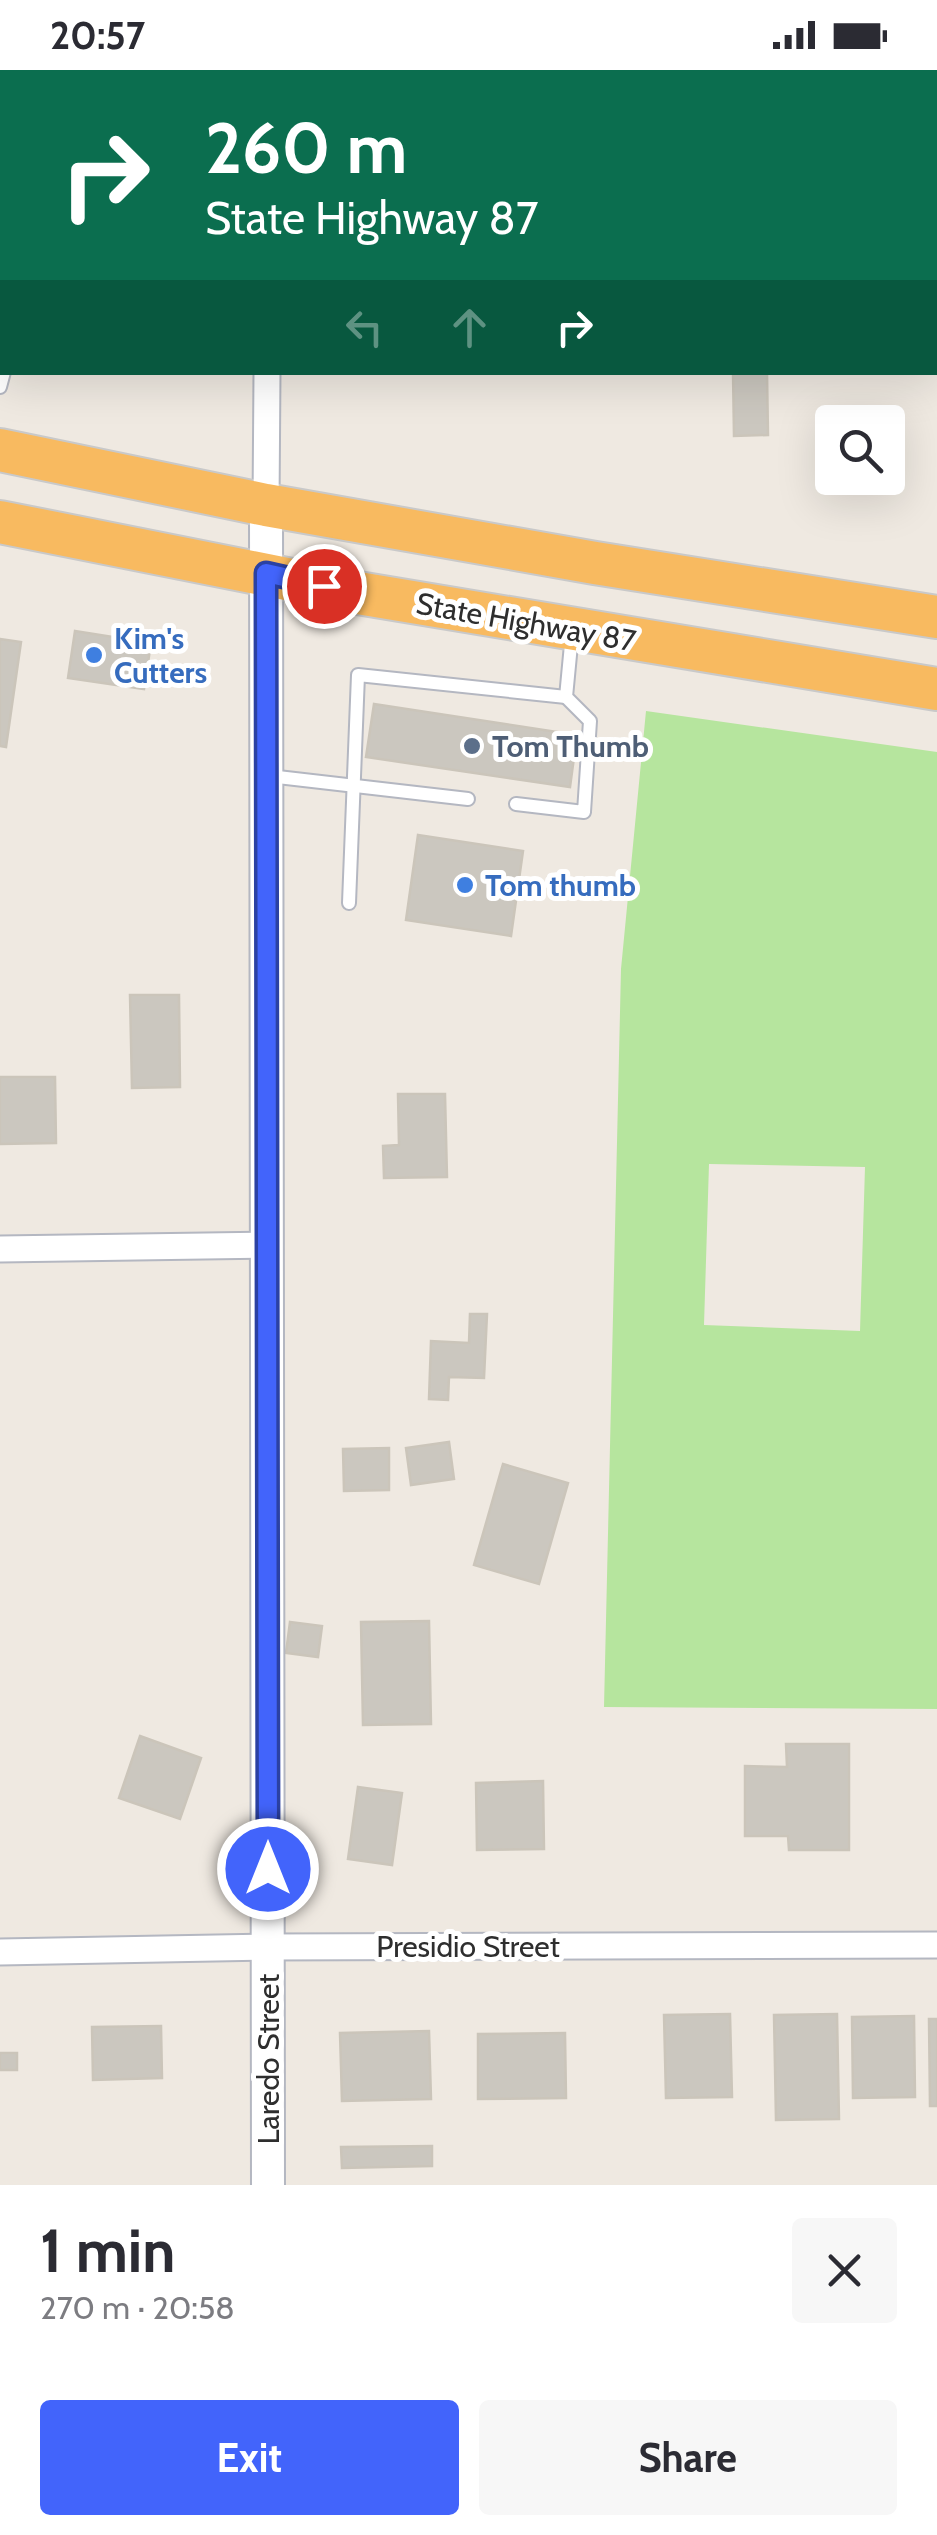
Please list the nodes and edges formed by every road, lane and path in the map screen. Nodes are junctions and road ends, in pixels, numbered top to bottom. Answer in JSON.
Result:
{"nodes":[{"id":1,"x":266,"y":375,"type":"edge"},
{"id":2,"x":0,"y":450,"type":"edge"},
{"id":3,"x":266,"y":504,"type":"junction"},
{"id":4,"x":0,"y":522,"type":"edge"},
{"id":5,"x":266,"y":573,"type":"junction"},
{"id":6,"x":937,"y":617,"type":"edge"},
{"id":7,"x":573,"y":631,"type":"junction"},
{"id":8,"x":937,"y":689,"type":"edge"},
{"id":9,"x":566,"y":697,"type":"junction"},
{"id":10,"x":267,"y":776,"type":"junction"},
{"id":11,"x":352,"y":784,"type":"junction"},
{"id":12,"x":468,"y":798,"type":"dead end"},
{"id":13,"x":516,"y":804,"type":"dead end"},
{"id":14,"x":349,"y":903,"type":"dead end"},
{"id":15,"x":268,"y":1245,"type":"junction"},
{"id":16,"x":0,"y":1249,"type":"edge"},
{"id":17,"x":937,"y":1945,"type":"edge"},
{"id":18,"x":268,"y":1947,"type":"junction"},
{"id":19,"x":0,"y":1952,"type":"edge"},
{"id":20,"x":268,"y":2185,"type":"edge"}],
"edges":[{"from":1,"to":3,"type":"street","name":"Laredo Street"},
{"from":2,"to":3,"type":"highway"},
{"from":3,"to":5,"type":"street","name":"Laredo Street"},
{"from":3,"to":6,"type":"highway"},
{"from":4,"to":5,"type":"highway","name":"State Highway 87"},
{"from":5,"to":7,"type":"highway","name":"State Highway 87"},
{"from":5,"to":10,"type":"street","name":"Laredo Street"},
{"from":7,"to":8,"type":"highway","name":"State Highway 87"},
{"from":7,"to":9,"type":"lane"},
{"from":9,"to":11,"type":"lane"},
{"from":9,"to":13,"type":"lane"},
{"from":10,"to":11,"type":"lane"},
{"from":10,"to":15,"type":"street","name":"Laredo Street"},
{"from":11,"to":12,"type":"lane"},
{"from":11,"to":14,"type":"lane"},
{"from":15,"to":16,"type":"street"},
{"from":15,"to":18,"type":"street","name":"Laredo Street"},
{"from":17,"to":18,"type":"street","name":"Presidio Street"},
{"from":18,"to":19,"type":"street","name":"Presidio Street"},
{"from":18,"to":20,"type":"street","name":"Laredo Street"}]}
